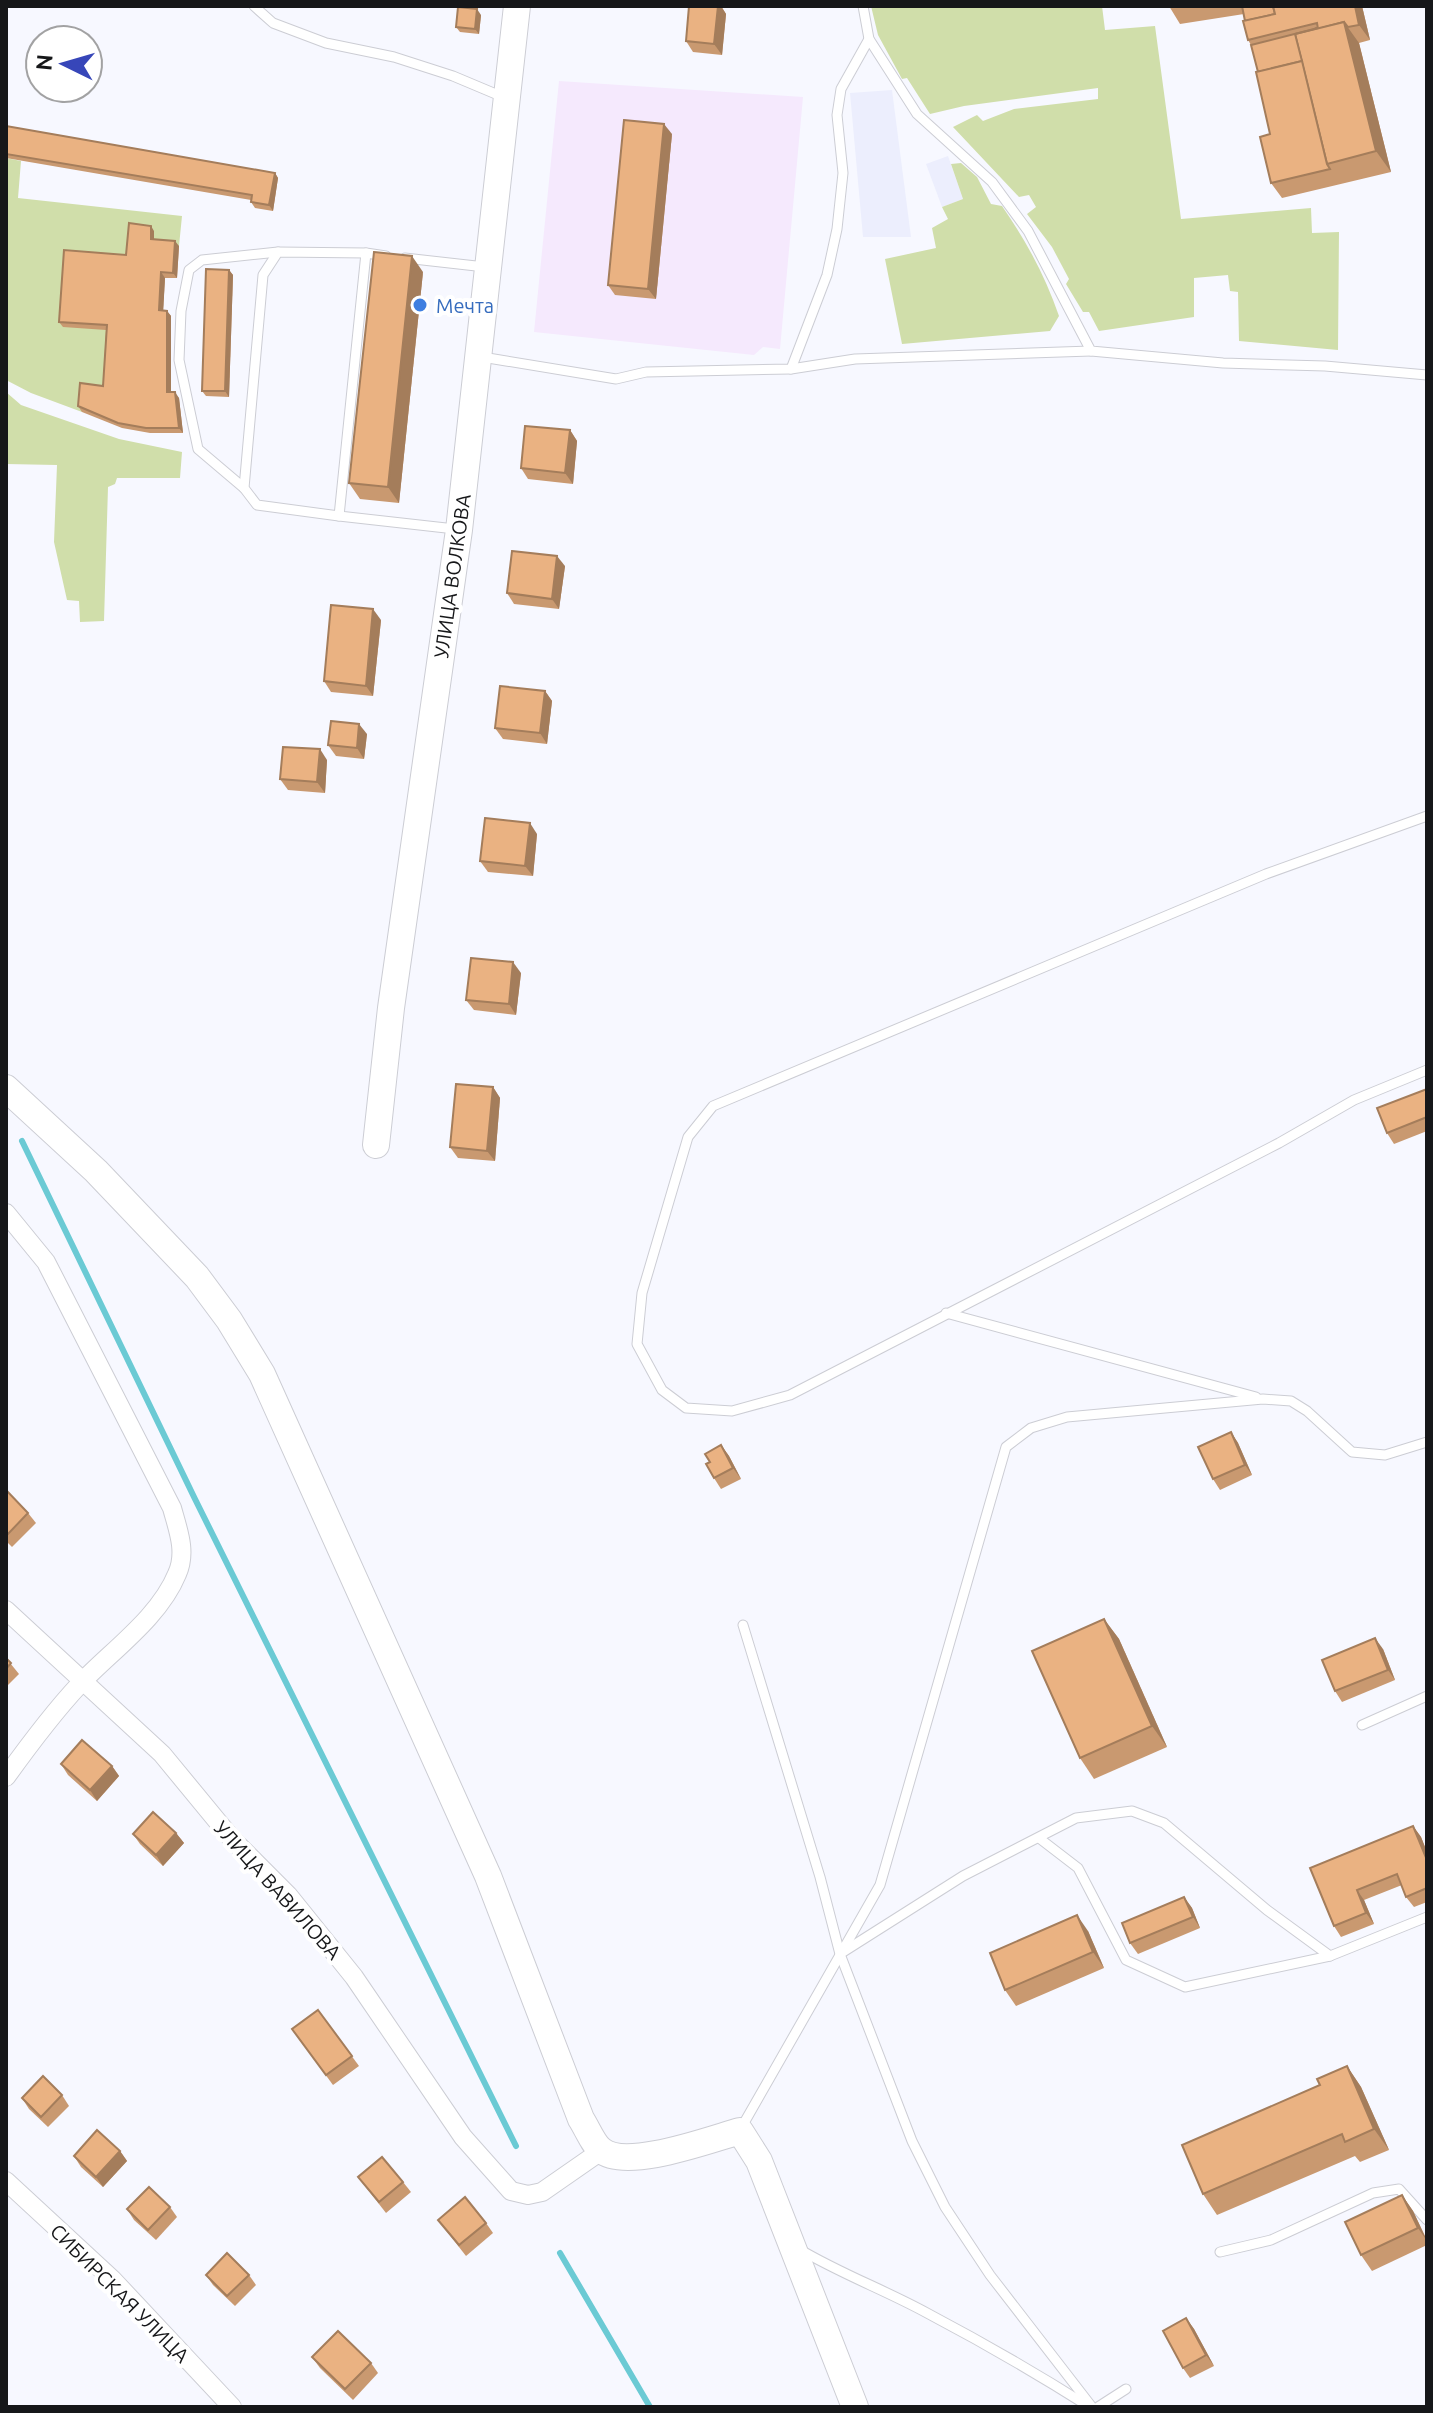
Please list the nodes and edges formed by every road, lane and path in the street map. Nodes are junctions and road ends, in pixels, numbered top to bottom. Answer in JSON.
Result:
{"nodes":[{"id":1,"x":254,"y":6,"type":"edge"},
{"id":2,"x":517,"y":6,"type":"edge"},
{"id":3,"x":863,"y":6,"type":"edge"},
{"id":4,"x":869,"y":39,"type":"junction"},
{"id":5,"x":506,"y":99,"type":"junction"},
{"id":6,"x":278,"y":252,"type":"junction"},
{"id":7,"x":366,"y":253,"type":"junction"},
{"id":8,"x":489,"y":267,"type":"junction"},
{"id":9,"x":1091,"y":351,"type":"junction"},
{"id":10,"x":479,"y":357,"type":"junction"},
{"id":11,"x":791,"y":369,"type":"junction"},
{"id":12,"x":1427,"y":375,"type":"edge"},
{"id":13,"x":244,"y":488,"type":"junction"},
{"id":14,"x":339,"y":516,"type":"junction"},
{"id":15,"x":459,"y":530,"type":"junction"},
{"id":16,"x":1427,"y":816,"type":"edge"},
{"id":17,"x":1427,"y":1070,"type":"edge"},
{"id":18,"x":6,"y":1088,"type":"edge"},
{"id":19,"x":376,"y":1145,"type":"dead end"},
{"id":20,"x":6,"y":1213,"type":"edge"},
{"id":21,"x":946,"y":1313,"type":"junction"},
{"id":22,"x":1263,"y":1399,"type":"junction"},
{"id":23,"x":1427,"y":1442,"type":"edge"},
{"id":24,"x":6,"y":1610,"type":"edge"},
{"id":25,"x":743,"y":1625,"type":"dead end"},
{"id":26,"x":81,"y":1682,"type":"junction"},
{"id":27,"x":1427,"y":1696,"type":"edge"},
{"id":28,"x":1362,"y":1725,"type":"dead end"},
{"id":29,"x":6,"y":1777,"type":"edge"},
{"id":30,"x":1039,"y":1838,"type":"junction"},
{"id":31,"x":1427,"y":1917,"type":"edge"},
{"id":32,"x":840,"y":1954,"type":"junction"},
{"id":33,"x":1330,"y":1956,"type":"junction"},
{"id":34,"x":740,"y":2131,"type":"junction"},
{"id":35,"x":601,"y":2151,"type":"junction"},
{"id":36,"x":6,"y":2181,"type":"edge"},
{"id":37,"x":1427,"y":2220,"type":"edge"},
{"id":38,"x":789,"y":2244,"type":"junction"},
{"id":39,"x":1220,"y":2252,"type":"dead end"},
{"id":40,"x":1126,"y":2389,"type":"dead end"},
{"id":41,"x":232,"y":2407,"type":"edge"},
{"id":42,"x":855,"y":2407,"type":"edge"},
{"id":43,"x":1091,"y":2407,"type":"edge"},
{"id":44,"x":1098,"y":2407,"type":"edge"}],
"edges":[{"from":1,"to":5,"type":"lane"},
{"from":2,"to":5,"type":"street","name":"УЛИЦА ВОЛКОВА"},
{"from":3,"to":4,"type":"lane"},
{"from":4,"to":9,"type":"lane"},
{"from":4,"to":11,"type":"lane"},
{"from":5,"to":8,"type":"street","name":"УЛИЦА ВОЛКОВА"},
{"from":6,"to":7,"type":"lane"},
{"from":6,"to":13,"type":"lane"},
{"from":6,"to":13,"type":"lane"},
{"from":7,"to":8,"type":"lane"},
{"from":7,"to":14,"type":"lane"},
{"from":8,"to":10,"type":"street","name":"УЛИЦА ВОЛКОВА"},
{"from":9,"to":11,"type":"lane"},
{"from":9,"to":12,"type":"lane"},
{"from":10,"to":11,"type":"lane"},
{"from":10,"to":15,"type":"street","name":"УЛИЦА ВОЛКОВА"},
{"from":13,"to":14,"type":"lane"},
{"from":14,"to":15,"type":"lane"},
{"from":15,"to":19,"type":"street","name":"УЛИЦА ВОЛКОВА"},
{"from":16,"to":21,"type":"lane"},
{"from":17,"to":21,"type":"lane"},
{"from":18,"to":35,"type":"street"},
{"from":20,"to":26,"type":"street"},
{"from":21,"to":22,"type":"lane"},
{"from":22,"to":23,"type":"lane"},
{"from":22,"to":32,"type":"lane"},
{"from":24,"to":26,"type":"street","name":"УЛИЦА ВАВИЛОВА"},
{"from":25,"to":32,"type":"lane"},
{"from":26,"to":29,"type":"street"},
{"from":26,"to":35,"type":"street","name":"УЛИЦА ВАВИЛОВА"},
{"from":27,"to":28,"type":"lane"},
{"from":30,"to":32,"type":"lane"},
{"from":30,"to":33,"type":"lane"},
{"from":30,"to":33,"type":"lane"},
{"from":31,"to":33,"type":"lane"},
{"from":32,"to":34,"type":"lane"},
{"from":32,"to":43,"type":"lane"},
{"from":34,"to":35,"type":"street"},
{"from":34,"to":38,"type":"street"},
{"from":36,"to":41,"type":"street","name":"СИБИРСКАЯ УЛИЦА"},
{"from":37,"to":39,"type":"lane"},
{"from":38,"to":42,"type":"street"},
{"from":38,"to":43,"type":"lane"},
{"from":40,"to":44,"type":"lane"}]}
